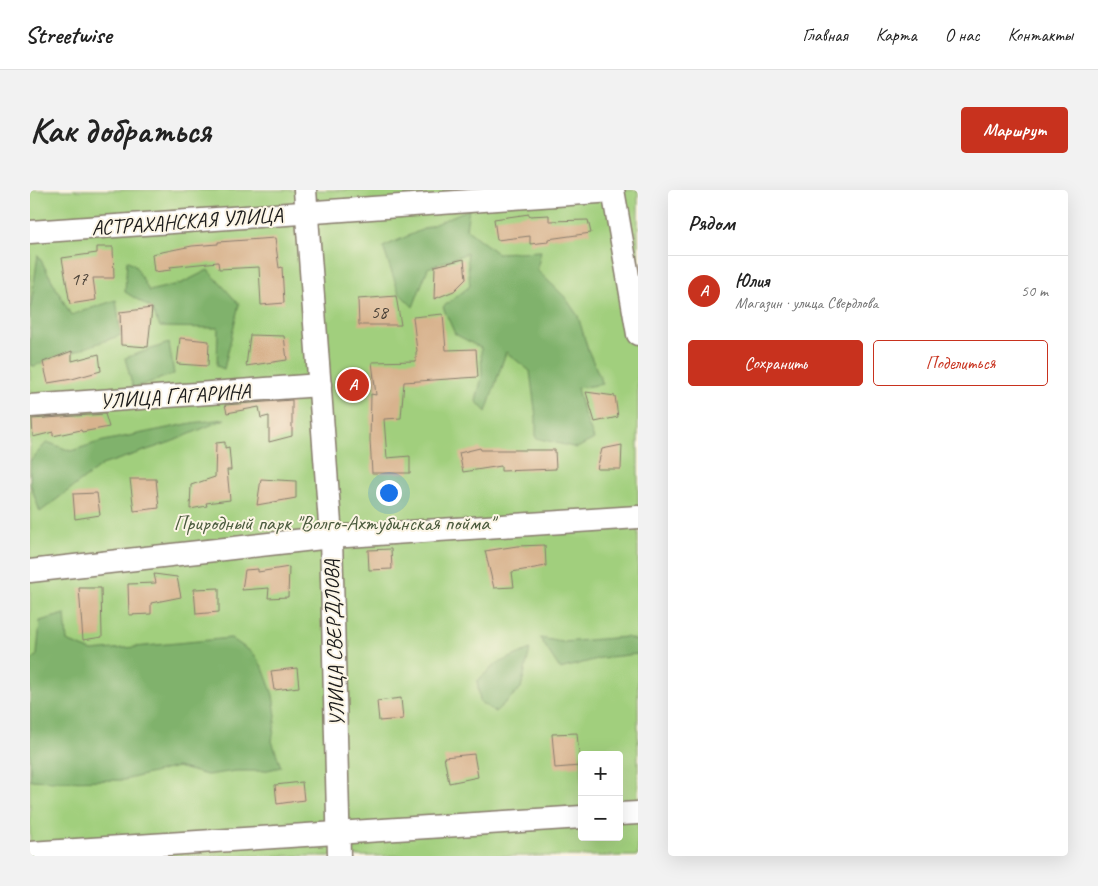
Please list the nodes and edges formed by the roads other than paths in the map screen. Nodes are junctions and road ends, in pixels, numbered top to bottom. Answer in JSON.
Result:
{"nodes":[{"id":1,"x":305,"y":190,"type":"edge"},
{"id":2,"x":613,"y":190,"type":"edge"},
{"id":3,"x":308,"y":213,"type":"junction"},
{"id":4,"x":30,"y":232,"type":"edge"},
{"id":5,"x":638,"y":334,"type":"edge"},
{"id":6,"x":320,"y":385,"type":"junction"},
{"id":7,"x":30,"y":406,"type":"edge"},
{"id":8,"x":638,"y":517,"type":"edge"},
{"id":9,"x":331,"y":537,"type":"junction"},
{"id":10,"x":30,"y":571,"type":"edge"},
{"id":11,"x":638,"y":813,"type":"edge"},
{"id":12,"x":623,"y":814,"type":"edge"},
{"id":13,"x":578,"y":817,"type":"edge"},
{"id":14,"x":339,"y":833,"type":"junction"},
{"id":15,"x":30,"y":853,"type":"edge"},
{"id":16,"x":339,"y":856,"type":"edge"}],
"edges":[{"from":1,"to":3,"type":"street","name":"УЛИЦА СВЕРДЛОВА"},
{"from":2,"to":3,"type":"street","name":"АСТРАХАНСКАЯ УЛИЦА"},
{"from":2,"to":5,"type":"street"},
{"from":3,"to":4,"type":"street","name":"АСТРАХАНСКАЯ УЛИЦА"},
{"from":3,"to":6,"type":"street","name":"УЛИЦА СВЕРДЛОВА"},
{"from":6,"to":7,"type":"street","name":"УЛИЦА ГАГАРИНА"},
{"from":6,"to":9,"type":"street","name":"УЛИЦА СВЕРДЛОВА"},
{"from":8,"to":9,"type":"street"},
{"from":9,"to":10,"type":"street"},
{"from":9,"to":14,"type":"street","name":"УЛИЦА СВЕРДЛОВА"},
{"from":11,"to":12,"type":"street"},
{"from":13,"to":14,"type":"street"},
{"from":14,"to":15,"type":"street"},
{"from":14,"to":16,"type":"street","name":"УЛИЦА СВЕРДЛОВА"}]}
